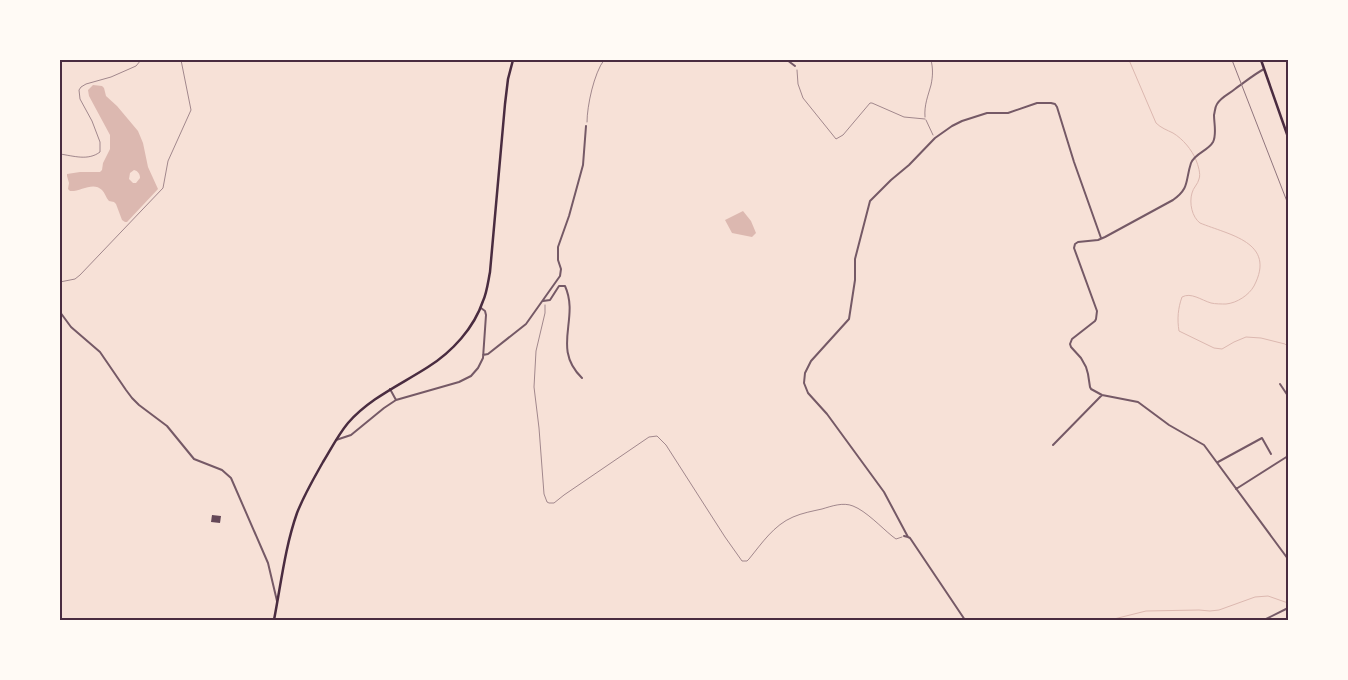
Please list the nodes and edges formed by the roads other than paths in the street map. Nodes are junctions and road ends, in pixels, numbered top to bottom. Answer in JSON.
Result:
{"nodes":[{"id":1,"x":513,"y":60,"type":"edge"},
{"id":2,"x":787,"y":60,"type":"edge"},
{"id":3,"x":1261,"y":60,"type":"edge"},
{"id":4,"x":795,"y":66,"type":"road end"},
{"id":5,"x":1264,"y":69,"type":"junction"},
{"id":6,"x":586,"y":126,"type":"road end"},
{"id":7,"x":1288,"y":137,"type":"edge"},
{"id":8,"x":1101,"y":238,"type":"junction"},
{"id":9,"x":542,"y":301,"type":"junction"},
{"id":10,"x":545,"y":303,"type":"road end"},
{"id":11,"x":481,"y":308,"type":"junction"},
{"id":12,"x":60,"y":312,"type":"edge"},
{"id":13,"x":483,"y":355,"type":"junction"},
{"id":14,"x":582,"y":378,"type":"dead end"},
{"id":15,"x":1280,"y":384,"type":"dead end"},
{"id":16,"x":390,"y":389,"type":"junction"},
{"id":17,"x":1102,"y":394,"type":"junction"},
{"id":18,"x":1288,"y":396,"type":"edge"},
{"id":19,"x":396,"y":400,"type":"junction"},
{"id":20,"x":336,"y":440,"type":"junction"},
{"id":21,"x":1053,"y":445,"type":"dead end"},
{"id":22,"x":1271,"y":454,"type":"dead end"},
{"id":23,"x":1288,"y":456,"type":"edge"},
{"id":24,"x":1218,"y":462,"type":"junction"},
{"id":25,"x":1236,"y":489,"type":"junction"},
{"id":26,"x":904,"y":536,"type":"road end"},
{"id":27,"x":908,"y":537,"type":"junction"},
{"id":28,"x":1288,"y":560,"type":"edge"},
{"id":29,"x":278,"y":601,"type":"junction"},
{"id":30,"x":1288,"y":608,"type":"edge"},
{"id":31,"x":274,"y":620,"type":"edge"},
{"id":32,"x":965,"y":620,"type":"edge"},
{"id":33,"x":1264,"y":620,"type":"edge"}],
"edges":[{"from":1,"to":11,"type":"main road"},
{"from":2,"to":4,"type":"street"},
{"from":3,"to":5,"type":"main road"},
{"from":5,"to":7,"type":"main road"},
{"from":5,"to":8,"type":"street"},
{"from":6,"to":9,"type":"street"},
{"from":8,"to":17,"type":"street"},
{"from":8,"to":27,"type":"street"},
{"from":9,"to":10,"type":"street"},
{"from":9,"to":13,"type":"street"},
{"from":9,"to":14,"type":"street"},
{"from":11,"to":13,"type":"street"},
{"from":11,"to":16,"type":"main road"},
{"from":12,"to":29,"type":"street"},
{"from":13,"to":19,"type":"street"},
{"from":15,"to":18,"type":"street"},
{"from":16,"to":19,"type":"street"},
{"from":16,"to":20,"type":"main road"},
{"from":17,"to":21,"type":"street"},
{"from":17,"to":24,"type":"street"},
{"from":19,"to":20,"type":"street"},
{"from":20,"to":29,"type":"main road"},
{"from":22,"to":24,"type":"street"},
{"from":23,"to":25,"type":"street"},
{"from":24,"to":25,"type":"street"},
{"from":25,"to":28,"type":"street"},
{"from":26,"to":27,"type":"street"},
{"from":27,"to":32,"type":"street"},
{"from":29,"to":31,"type":"main road"},
{"from":30,"to":33,"type":"street"}]}
